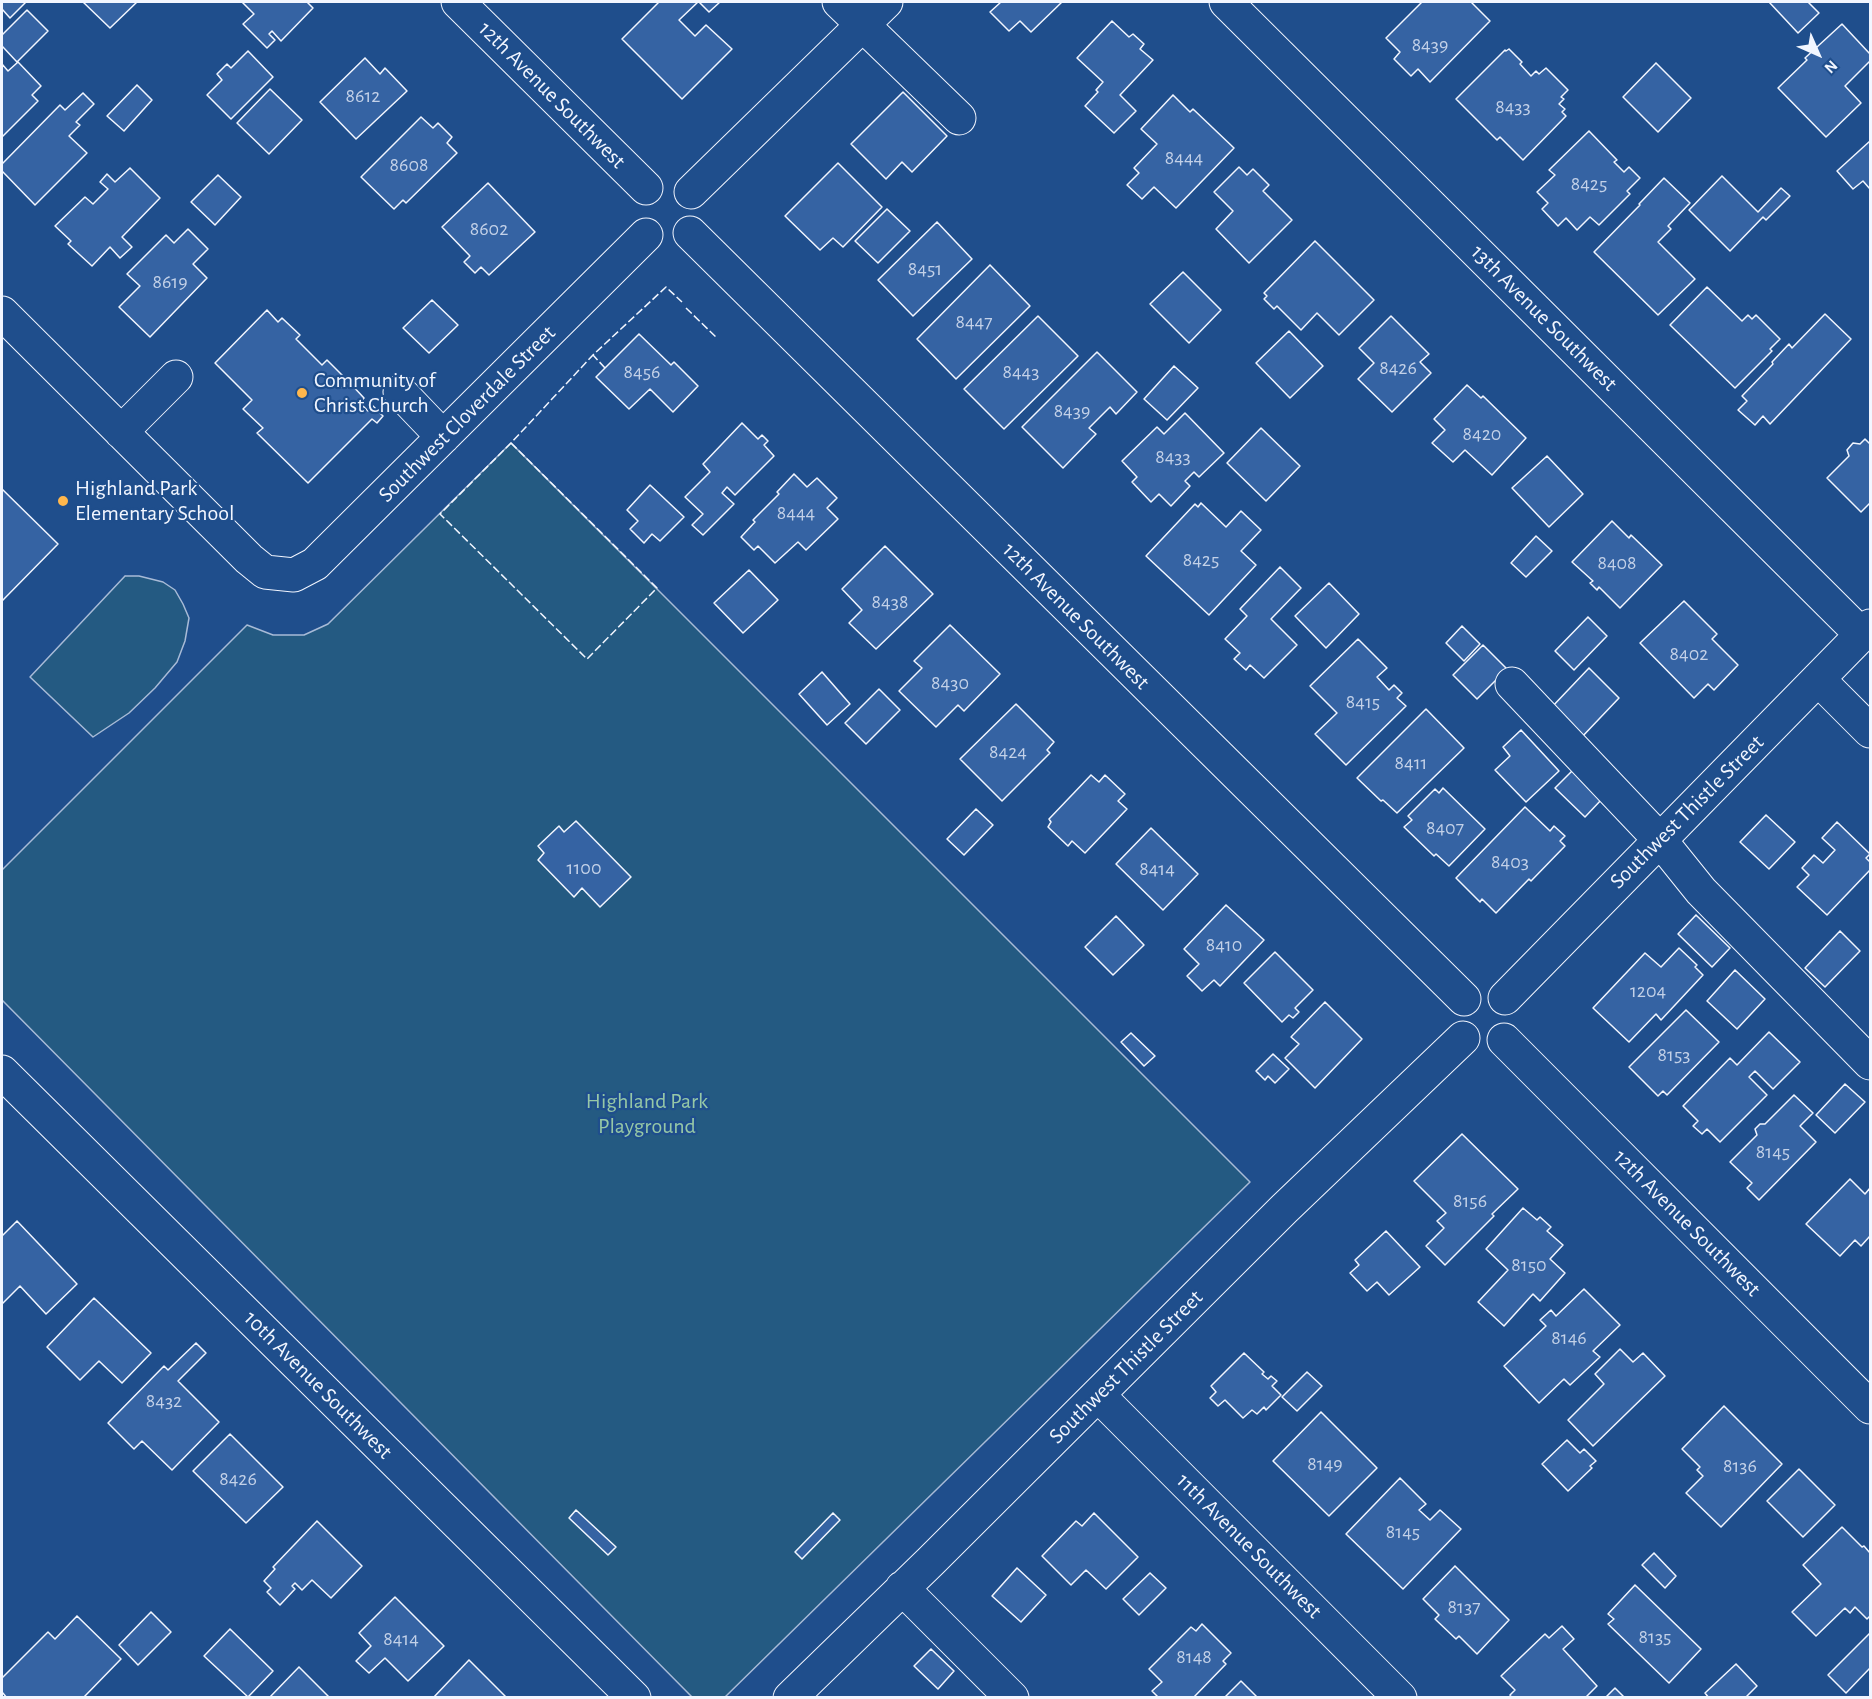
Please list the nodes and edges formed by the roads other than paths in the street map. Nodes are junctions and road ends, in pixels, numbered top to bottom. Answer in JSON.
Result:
{"nodes":[{"id":1,"x":458,"y":2,"type":"edge"},
{"id":2,"x":839,"y":2,"type":"edge"},
{"id":3,"x":886,"y":2,"type":"edge"},
{"id":4,"x":1226,"y":2,"type":"edge"},
{"id":5,"x":862,"y":24,"type":"junction"},
{"id":6,"x":959,"y":118,"type":"dead end"},
{"id":7,"x":646,"y":188,"type":"junction"},
{"id":8,"x":691,"y":192,"type":"junction"},
{"id":9,"x":690,"y":233,"type":"junction"},
{"id":10,"x":646,"y":235,"type":"junction"},
{"id":11,"x":2,"y":313,"type":"edge"},
{"id":12,"x":176,"y":377,"type":"dead end"},
{"id":13,"x":400,"y":392,"type":"dead end"},
{"id":14,"x":121,"y":432,"type":"junction"},
{"id":15,"x":443,"y":437,"type":"junction"},
{"id":16,"x":1866,"y":630,"type":"edge"},
{"id":17,"x":1818,"y":679,"type":"junction"},
{"id":18,"x":1512,"y":684,"type":"dead end"},
{"id":19,"x":1870,"y":731,"type":"edge"},
{"id":20,"x":1660,"y":840,"type":"junction"},
{"id":21,"x":1504,"y":998,"type":"junction"},
{"id":22,"x":1464,"y":999,"type":"junction"},
{"id":23,"x":1462,"y":1038,"type":"junction"},
{"id":24,"x":1504,"y":1040,"type":"junction"},
{"id":25,"x":1870,"y":1063,"type":"edge"},
{"id":26,"x":2,"y":1072,"type":"edge"},
{"id":27,"x":1098,"y":1395,"type":"junction"},
{"id":28,"x":1870,"y":1407,"type":"edge"},
{"id":29,"x":902,"y":1588,"type":"junction"},
{"id":30,"x":634,"y":1698,"type":"edge"},
{"id":31,"x":790,"y":1698,"type":"edge"},
{"id":32,"x":1012,"y":1698,"type":"edge"},
{"id":33,"x":1400,"y":1698,"type":"edge"}],
"edges":[{"from":1,"to":7,"type":"street","name":"12th Avenue Southwest"},
{"from":2,"to":5,"type":"street"},
{"from":3,"to":5,"type":"street"},
{"from":4,"to":16,"type":"street","name":"13th Avenue Southwest"},
{"from":5,"to":6,"type":"street"},
{"from":5,"to":8,"type":"street"},
{"from":7,"to":8,"type":"street"},
{"from":7,"to":10,"type":"street"},
{"from":8,"to":9,"type":"street"},
{"from":9,"to":10,"type":"street"},
{"from":9,"to":22,"type":"street","name":"12th Avenue Southwest"},
{"from":10,"to":15,"type":"street","name":"Southwest Cloverdale Street"},
{"from":11,"to":14,"type":"street"},
{"from":12,"to":14,"type":"street"},
{"from":13,"to":15,"type":"street"},
{"from":14,"to":15,"type":"street","name":"Southwest Cloverdale Street"},
{"from":16,"to":17,"type":"street","name":"Southwest Thistle Street"},
{"from":17,"to":19,"type":"street"},
{"from":17,"to":20,"type":"street","name":"Southwest Thistle Street"},
{"from":18,"to":20,"type":"street"},
{"from":20,"to":21,"type":"street","name":"Southwest Thistle Street"},
{"from":20,"to":25,"type":"street"},
{"from":21,"to":22,"type":"street"},
{"from":21,"to":24,"type":"street"},
{"from":22,"to":23,"type":"street"},
{"from":23,"to":24,"type":"street"},
{"from":23,"to":27,"type":"street","name":"Southwest Thistle Street"},
{"from":24,"to":28,"type":"street","name":"12th Avenue Southwest"},
{"from":26,"to":30,"type":"street","name":"10th Avenue Southwest"},
{"from":27,"to":29,"type":"street","name":"Southwest Thistle Street"},
{"from":27,"to":33,"type":"street","name":"11th Avenue Southwest"},
{"from":29,"to":31,"type":"street","name":"Southwest Thistle Street"},
{"from":29,"to":32,"type":"street"}]}
